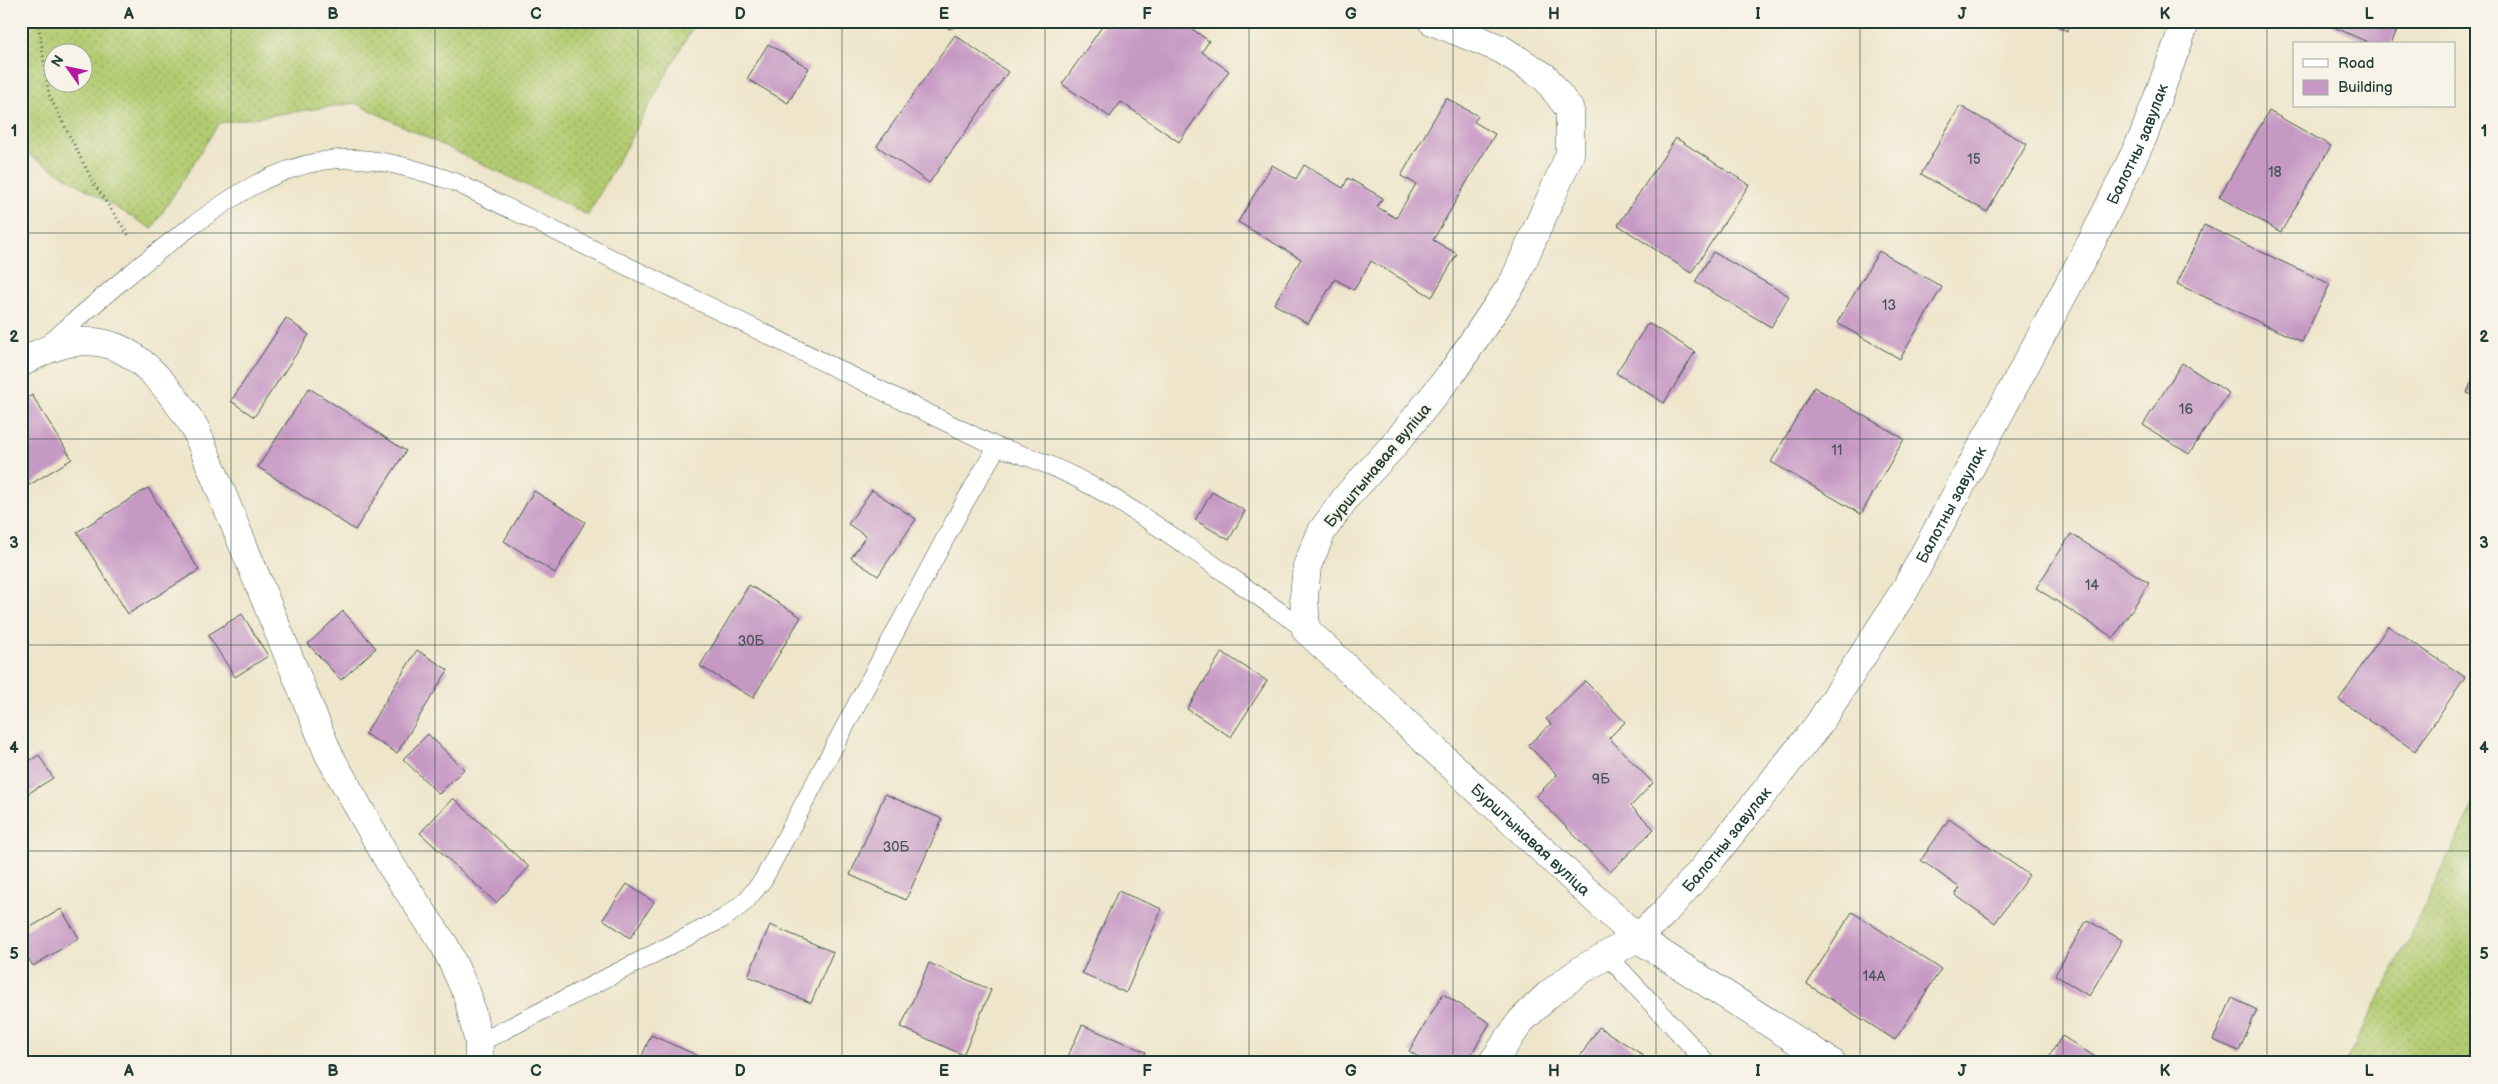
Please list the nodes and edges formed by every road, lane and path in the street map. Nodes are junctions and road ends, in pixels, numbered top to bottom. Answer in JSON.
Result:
{"nodes":[{"id":1,"x":38,"y":21,"type":"edge"},
{"id":2,"x":1432,"y":21,"type":"edge"},
{"id":3,"x":2186,"y":21,"type":"edge"},
{"id":4,"x":144,"y":261,"type":"junction"},
{"id":5,"x":30,"y":357,"type":"edge"},
{"id":6,"x":997,"y":447,"type":"junction"},
{"id":7,"x":1306,"y":630,"type":"junction"},
{"id":8,"x":1637,"y":938,"type":"junction"},
{"id":9,"x":1607,"y":956,"type":"junction"},
{"id":10,"x":479,"y":1053,"type":"edge"},
{"id":11,"x":1492,"y":1063,"type":"edge"},
{"id":12,"x":1707,"y":1063,"type":"edge"},
{"id":13,"x":1832,"y":1063,"type":"edge"}],
"edges":[{"from":1,"to":4,"type":"path"},
{"from":2,"to":7,"type":"street","name":"Бурштынавая вуліца"},
{"from":3,"to":8,"type":"street","name":"Балотны завулак"},
{"from":4,"to":5,"type":"lane"},
{"from":4,"to":6,"type":"lane"},
{"from":5,"to":10,"type":"street"},
{"from":6,"to":7,"type":"lane"},
{"from":6,"to":10,"type":"lane"},
{"from":7,"to":8,"type":"street","name":"Бурштынавая вуліца"},
{"from":8,"to":9,"type":"street","name":"Балотны завулак"},
{"from":8,"to":13,"type":"street"},
{"from":9,"to":11,"type":"street","name":"Балотны завулак"},
{"from":9,"to":12,"type":"lane"}]}
